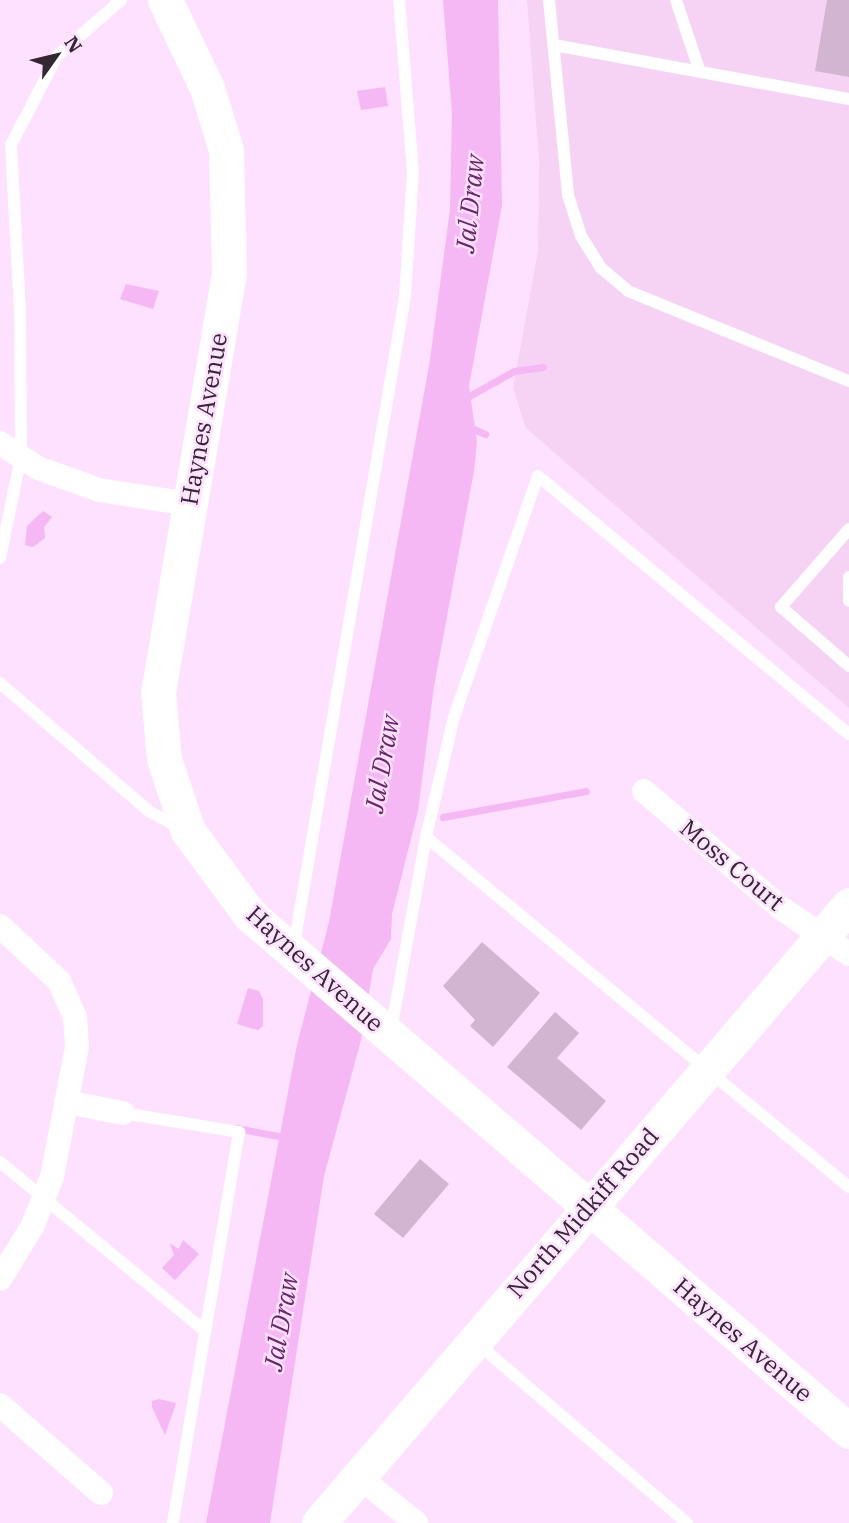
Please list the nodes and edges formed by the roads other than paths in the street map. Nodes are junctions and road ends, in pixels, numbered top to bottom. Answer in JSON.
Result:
{"nodes":[{"id":1,"x":121,"y":0,"type":"edge"},
{"id":2,"x":165,"y":0,"type":"edge"},
{"id":3,"x":399,"y":0,"type":"edge"},
{"id":4,"x":549,"y":0,"type":"edge"},
{"id":5,"x":676,"y":0,"type":"edge"},
{"id":6,"x":554,"y":45,"type":"junction"},
{"id":7,"x":700,"y":72,"type":"junction"},
{"id":8,"x":849,"y":99,"type":"edge"},
{"id":9,"x":849,"y":381,"type":"edge"},
{"id":10,"x":10,"y":450,"type":"edge"},
{"id":11,"x":189,"y":504,"type":"junction"},
{"id":12,"x":849,"y":529,"type":"edge"},
{"id":13,"x":0,"y":558,"type":"edge"},
{"id":14,"x":849,"y":577,"type":"edge"},
{"id":15,"x":849,"y":601,"type":"edge"},
{"id":16,"x":849,"y":666,"type":"edge"},
{"id":17,"x":0,"y":682,"type":"edge"},
{"id":18,"x":849,"y":734,"type":"edge"},
{"id":19,"x":644,"y":791,"type":"dead end"},
{"id":20,"x":188,"y":831,"type":"junction"},
{"id":21,"x":426,"y":837,"type":"junction"},
{"id":22,"x":849,"y":905,"type":"edge"},
{"id":23,"x":0,"y":926,"type":"edge"},
{"id":24,"x":836,"y":945,"type":"edge"},
{"id":25,"x":298,"y":957,"type":"junction"},
{"id":26,"x":383,"y":1030,"type":"junction"},
{"id":27,"x":708,"y":1068,"type":"junction"},
{"id":28,"x":66,"y":1102,"type":"junction"},
{"id":29,"x":124,"y":1112,"type":"joint"},
{"id":30,"x":0,"y":1162,"type":"edge"},
{"id":31,"x":849,"y":1188,"type":"edge"},
{"id":32,"x":43,"y":1200,"type":"junction"},
{"id":33,"x":589,"y":1208,"type":"junction"},
{"id":34,"x":0,"y":1279,"type":"edge"},
{"id":35,"x":205,"y":1331,"type":"junction"},
{"id":36,"x":474,"y":1341,"type":"junction"},
{"id":37,"x":0,"y":1405,"type":"edge"},
{"id":38,"x":849,"y":1431,"type":"edge"},
{"id":39,"x":358,"y":1476,"type":"junction"},
{"id":40,"x":101,"y":1493,"type":"dead end"},
{"id":41,"x":173,"y":1523,"type":"edge"},
{"id":42,"x":319,"y":1523,"type":"edge"},
{"id":43,"x":416,"y":1523,"type":"edge"},
{"id":44,"x":688,"y":1523,"type":"edge"}],
"edges":[{"from":1,"to":10,"type":"lane"},
{"from":2,"to":11,"type":"street","name":"Haynes Avenue"},
{"from":3,"to":25,"type":"lane"},
{"from":4,"to":6,"type":"lane"},
{"from":5,"to":7,"type":"lane"},
{"from":6,"to":7,"type":"lane"},
{"from":6,"to":9,"type":"lane"},
{"from":7,"to":8,"type":"lane"},
{"from":10,"to":11,"type":"street"},
{"from":10,"to":13,"type":"lane"},
{"from":11,"to":20,"type":"street","name":"Haynes Avenue"},
{"from":12,"to":16,"type":"lane"},
{"from":14,"to":15,"type":"lane"},
{"from":17,"to":20,"type":"lane"},
{"from":18,"to":21,"type":"lane"},
{"from":19,"to":24,"type":"street","name":"Moss Court"},
{"from":20,"to":25,"type":"street","name":"Haynes Avenue"},
{"from":21,"to":26,"type":"lane"},
{"from":21,"to":27,"type":"lane"},
{"from":22,"to":24,"type":"street","name":"North Midkiff Road"},
{"from":23,"to":28,"type":"street"},
{"from":24,"to":27,"type":"street","name":"North Midkiff Road"},
{"from":25,"to":26,"type":"street","name":"Haynes Avenue"},
{"from":26,"to":33,"type":"street","name":"Haynes Avenue"},
{"from":27,"to":31,"type":"lane"},
{"from":27,"to":33,"type":"street","name":"North Midkiff Road"},
{"from":28,"to":29,"type":"street"},
{"from":28,"to":32,"type":"street"},
{"from":29,"to":35,"type":"lane"},
{"from":30,"to":32,"type":"lane"},
{"from":32,"to":34,"type":"street"},
{"from":32,"to":35,"type":"lane"},
{"from":33,"to":36,"type":"street","name":"North Midkiff Road"},
{"from":33,"to":38,"type":"street","name":"Haynes Avenue"},
{"from":35,"to":41,"type":"lane"},
{"from":36,"to":39,"type":"street","name":"North Midkiff Road"},
{"from":36,"to":44,"type":"lane"},
{"from":37,"to":40,"type":"street"},
{"from":39,"to":42,"type":"street","name":"North Midkiff Road"},
{"from":39,"to":43,"type":"street"}]}
